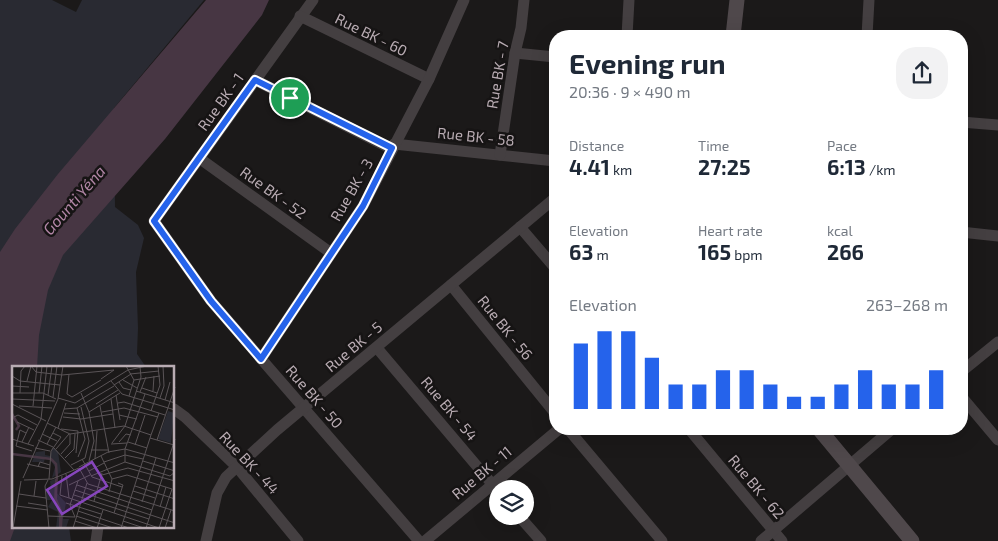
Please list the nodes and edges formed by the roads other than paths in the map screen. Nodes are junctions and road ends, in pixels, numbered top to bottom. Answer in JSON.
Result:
{"nodes":[{"id":1,"x":313,"y":0,"type":"edge"},
{"id":2,"x":464,"y":0,"type":"edge"},
{"id":3,"x":524,"y":0,"type":"edge"},
{"id":4,"x":629,"y":0,"type":"edge"},
{"id":5,"x":737,"y":0,"type":"edge"},
{"id":6,"x":869,"y":0,"type":"edge"},
{"id":7,"x":300,"y":16,"type":"junction"},
{"id":8,"x":627,"y":30,"type":"edge"},
{"id":9,"x":734,"y":30,"type":"edge"},
{"id":10,"x":867,"y":30,"type":"edge"},
{"id":11,"x":515,"y":52,"type":"junction"},
{"id":12,"x":549,"y":56,"type":"edge"},
{"id":13,"x":429,"y":79,"type":"junction"},
{"id":14,"x":255,"y":80,"type":"junction"},
{"id":15,"x":968,"y":123,"type":"edge"},
{"id":16,"x":998,"y":126,"type":"edge"},
{"id":17,"x":393,"y":146,"type":"junction"},
{"id":18,"x":500,"y":155,"type":"junction"},
{"id":19,"x":199,"y":158,"type":"junction"},
{"id":20,"x":549,"y":160,"type":"edge"},
{"id":21,"x":549,"y":203,"type":"edge"},
{"id":22,"x":154,"y":221,"type":"joint"},
{"id":23,"x":520,"y":227,"type":"junction"},
{"id":24,"x":968,"y":233,"type":"edge"},
{"id":25,"x":998,"y":236,"type":"edge"},
{"id":26,"x":331,"y":253,"type":"junction"},
{"id":27,"x":549,"y":261,"type":"edge"},
{"id":28,"x":451,"y":285,"type":"junction"},
{"id":29,"x":998,"y":342,"type":"edge"},
{"id":30,"x":377,"y":348,"type":"junction"},
{"id":31,"x":261,"y":359,"type":"junction"},
{"id":32,"x":968,"y":366,"type":"edge"},
{"id":33,"x":968,"y":404,"type":"edge"},
{"id":34,"x":549,"y":406,"type":"edge"},
{"id":35,"x":303,"y":409,"type":"junction"},
{"id":36,"x":175,"y":410,"type":"edge"},
{"id":37,"x":552,"y":435,"type":"edge"},
{"id":38,"x":573,"y":435,"type":"edge"},
{"id":39,"x":694,"y":435,"type":"edge"},
{"id":40,"x":823,"y":435,"type":"edge"},
{"id":41,"x":885,"y":435,"type":"edge"},
{"id":42,"x":998,"y":440,"type":"edge"},
{"id":43,"x":849,"y":464,"type":"junction"},
{"id":44,"x":237,"y":467,"type":"junction"},
{"id":45,"x":489,"y":480,"type":"edge"},
{"id":46,"x":503,"y":480,"type":"edge"},
{"id":47,"x":489,"y":492,"type":"edge"},
{"id":48,"x":528,"y":525,"type":"edge"},
{"id":49,"x":98,"y":528,"type":"edge"},
{"id":50,"x":773,"y":530,"type":"junction"},
{"id":51,"x":96,"y":541,"type":"edge"},
{"id":52,"x":206,"y":541,"type":"edge"},
{"id":53,"x":298,"y":541,"type":"edge"},
{"id":54,"x":419,"y":541,"type":"edge"},
{"id":55,"x":424,"y":541,"type":"edge"},
{"id":56,"x":541,"y":541,"type":"edge"},
{"id":57,"x":662,"y":541,"type":"edge"},
{"id":58,"x":761,"y":541,"type":"edge"},
{"id":59,"x":782,"y":541,"type":"edge"},
{"id":60,"x":912,"y":541,"type":"edge"}],
"edges":[{"from":1,"to":7,"type":"street","name":"Rue BK - 1"},
{"from":2,"to":13,"type":"street","name":"Rue BK - 3"},
{"from":3,"to":11,"type":"street","name":"Rue BK - 7"},
{"from":4,"to":8,"type":"street"},
{"from":5,"to":9,"type":"street"},
{"from":6,"to":10,"type":"street"},
{"from":7,"to":13,"type":"street","name":"Rue BK - 60"},
{"from":7,"to":14,"type":"street","name":"Rue BK - 1"},
{"from":11,"to":12,"type":"street"},
{"from":11,"to":18,"type":"street","name":"Rue BK - 7"},
{"from":13,"to":17,"type":"street","name":"Rue BK - 3"},
{"from":14,"to":17,"type":"street","name":"Rue BK - 58"},
{"from":14,"to":19,"type":"street","name":"Rue BK - 1"},
{"from":15,"to":16,"type":"street"},
{"from":17,"to":18,"type":"street","name":"Rue BK - 58"},
{"from":17,"to":26,"type":"street","name":"Rue BK - 3"},
{"from":18,"to":20,"type":"street","name":"Rue BK - 58"},
{"from":19,"to":22,"type":"street","name":"Rue BK - 1"},
{"from":19,"to":26,"type":"street","name":"Rue BK - 52"},
{"from":21,"to":23,"type":"street","name":"Rue BK - 5"},
{"from":22,"to":31,"type":"street","name":"Rue BK - 50"},
{"from":23,"to":27,"type":"street"},
{"from":23,"to":28,"type":"street","name":"Rue BK - 5"},
{"from":24,"to":25,"type":"street"},
{"from":26,"to":31,"type":"street","name":"Rue BK - 3"},
{"from":28,"to":30,"type":"street","name":"Rue BK - 5"},
{"from":28,"to":34,"type":"street","name":"Rue BK - 56"},
{"from":29,"to":32,"type":"street"},
{"from":30,"to":35,"type":"street","name":"Rue BK - 5"},
{"from":30,"to":45,"type":"street","name":"Rue BK - 54"},
{"from":31,"to":35,"type":"street","name":"Rue BK - 50"},
{"from":33,"to":42,"type":"street"},
{"from":35,"to":44,"type":"street","name":"Rue BK - 5"},
{"from":35,"to":54,"type":"street","name":"Rue BK - 50"},
{"from":36,"to":44,"type":"street","name":"Rue BK - 44"},
{"from":37,"to":46,"type":"street","name":"Rue BK - 11"},
{"from":38,"to":57,"type":"street"},
{"from":39,"to":50,"type":"street","name":"Rue BK - 62"},
{"from":40,"to":43,"type":"street"},
{"from":41,"to":43,"type":"street"},
{"from":43,"to":50,"type":"street"},
{"from":43,"to":60,"type":"street"},
{"from":44,"to":52,"type":"street","name":"Rue BK - 5"},
{"from":44,"to":53,"type":"street","name":"Rue BK - 44"},
{"from":47,"to":55,"type":"street","name":"Rue BK - 11"},
{"from":48,"to":56,"type":"street"},
{"from":49,"to":51,"type":"street"},
{"from":50,"to":58,"type":"street"},
{"from":50,"to":59,"type":"street","name":"Rue BK - 62"}]}
